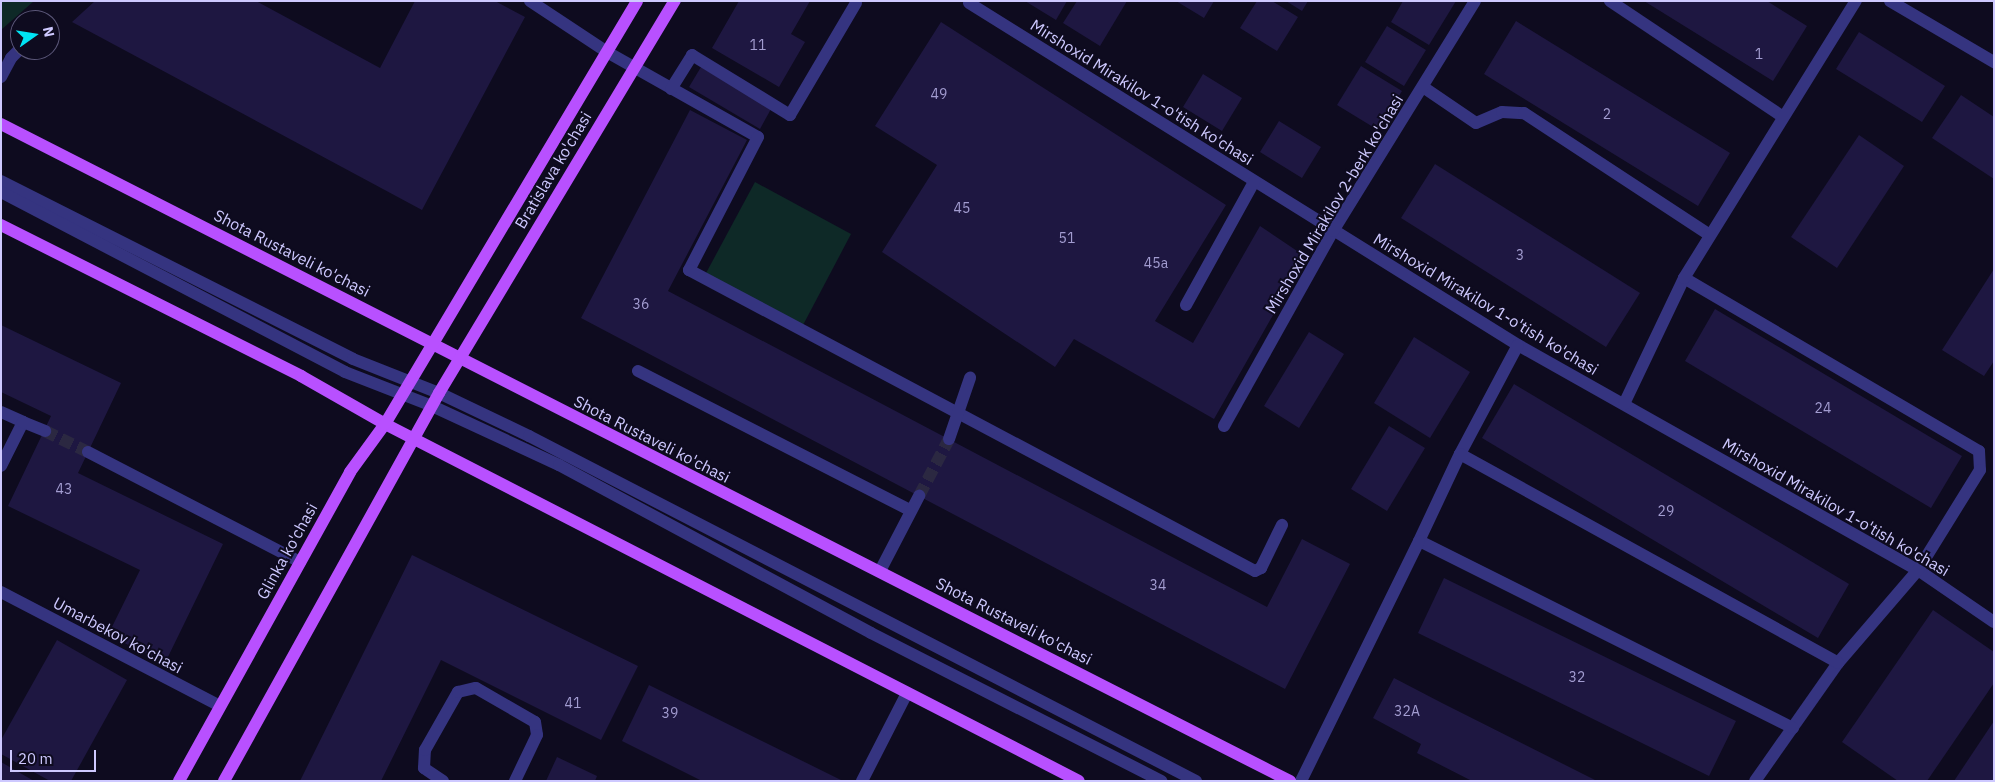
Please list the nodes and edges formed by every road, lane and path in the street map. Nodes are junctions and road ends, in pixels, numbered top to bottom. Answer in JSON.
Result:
{"nodes":[{"id":1,"x":530,"y":1,"type":"edge"},
{"id":2,"x":637,"y":1,"type":"edge"},
{"id":3,"x":674,"y":1,"type":"edge"},
{"id":4,"x":1475,"y":1,"type":"edge"},
{"id":5,"x":1610,"y":1,"type":"edge"},
{"id":6,"x":1856,"y":1,"type":"edge"},
{"id":7,"x":1891,"y":1,"type":"edge"},
{"id":8,"x":856,"y":3,"type":"dead end"},
{"id":9,"x":969,"y":3,"type":"dead end"},
{"id":10,"x":607,"y":52,"type":"junction"},
{"id":11,"x":10,"y":60,"type":"edge"},
{"id":12,"x":1994,"y":62,"type":"edge"},
{"id":13,"x":635,"y":66,"type":"junction"},
{"id":14,"x":1,"y":77,"type":"edge"},
{"id":15,"x":1423,"y":87,"type":"junction"},
{"id":16,"x":671,"y":89,"type":"junction"},
{"id":17,"x":1783,"y":117,"type":"junction"},
{"id":18,"x":1,"y":124,"type":"edge"},
{"id":19,"x":1,"y":181,"type":"edge"},
{"id":20,"x":1254,"y":182,"type":"junction"},
{"id":21,"x":1,"y":192,"type":"edge"},
{"id":22,"x":1,"y":225,"type":"edge"},
{"id":23,"x":1333,"y":231,"type":"junction"},
{"id":24,"x":1710,"y":235,"type":"junction"},
{"id":25,"x":1684,"y":278,"type":"junction"},
{"id":26,"x":1186,"y":304,"type":"dead end"},
{"id":27,"x":434,"y":343,"type":"junction"},
{"id":28,"x":1518,"y":345,"type":"junction"},
{"id":29,"x":462,"y":357,"type":"junction"},
{"id":30,"x":638,"y":371,"type":"dead end"},
{"id":31,"x":970,"y":378,"type":"dead end"},
{"id":32,"x":411,"y":382,"type":"junction"},
{"id":33,"x":439,"y":393,"type":"junction"},
{"id":34,"x":403,"y":394,"type":"junction"},
{"id":35,"x":1624,"y":404,"type":"junction"},
{"id":36,"x":432,"y":406,"type":"junction"},
{"id":37,"x":959,"y":411,"type":"junction"},
{"id":38,"x":1,"y":412,"type":"edge"},
{"id":39,"x":23,"y":422,"type":"junction"},
{"id":40,"x":386,"y":424,"type":"junction"},
{"id":41,"x":1224,"y":426,"type":"dead end"},
{"id":42,"x":44,"y":431,"type":"tunnel mouth"},
{"id":43,"x":415,"y":439,"type":"junction"},
{"id":44,"x":949,"y":439,"type":"tunnel mouth"},
{"id":45,"x":88,"y":452,"type":"tunnel mouth"},
{"id":46,"x":1460,"y":454,"type":"junction"},
{"id":47,"x":1,"y":466,"type":"edge"},
{"id":48,"x":919,"y":496,"type":"tunnel mouth"},
{"id":49,"x":910,"y":510,"type":"junction"},
{"id":50,"x":1282,"y":525,"type":"dead end"},
{"id":51,"x":1419,"y":541,"type":"junction"},
{"id":52,"x":300,"y":562,"type":"junction"},
{"id":53,"x":1918,"y":570,"type":"junction"},
{"id":54,"x":880,"y":571,"type":"junction"},
{"id":55,"x":1,"y":592,"type":"edge"},
{"id":56,"x":1994,"y":622,"type":"edge"},
{"id":57,"x":1838,"y":663,"type":"junction"},
{"id":58,"x":907,"y":693,"type":"junction"},
{"id":59,"x":220,"y":706,"type":"junction"},
{"id":60,"x":1793,"y":728,"type":"junction"},
{"id":61,"x":179,"y":781,"type":"edge"},
{"id":62,"x":224,"y":781,"type":"edge"},
{"id":63,"x":443,"y":781,"type":"edge"},
{"id":64,"x":515,"y":781,"type":"edge"},
{"id":65,"x":862,"y":781,"type":"edge"},
{"id":66,"x":1079,"y":781,"type":"edge"},
{"id":67,"x":1161,"y":781,"type":"edge"},
{"id":68,"x":1196,"y":781,"type":"edge"},
{"id":69,"x":1290,"y":781,"type":"edge"},
{"id":70,"x":1302,"y":781,"type":"edge"},
{"id":71,"x":1755,"y":781,"type":"edge"}],
"edges":[{"from":1,"to":10,"type":"street"},
{"from":2,"to":10,"type":"main road","name":"Bratislava ko'chasi"},
{"from":3,"to":13,"type":"main road","name":"Bratislava ko'chasi"},
{"from":4,"to":15,"type":"street","name":"Mirshoxid Mirakilov 2-berk ko'chasi"},
{"from":5,"to":17,"type":"street"},
{"from":6,"to":17,"type":"street"},
{"from":7,"to":12,"type":"street"},
{"from":8,"to":16,"type":"street"},
{"from":9,"to":20,"type":"street","name":"Mirshoxid Mirakilov 1-o'tish ko'chasi"},
{"from":10,"to":13,"type":"street"},
{"from":10,"to":27,"type":"main road","name":"Bratislava ko'chasi"},
{"from":11,"to":14,"type":"street"},
{"from":13,"to":16,"type":"street"},
{"from":13,"to":29,"type":"main road","name":"Bratislava ko'chasi"},
{"from":15,"to":23,"type":"street","name":"Mirshoxid Mirakilov 2-berk ko'chasi"},
{"from":15,"to":24,"type":"street"},
{"from":16,"to":37,"type":"street"},
{"from":17,"to":24,"type":"street"},
{"from":18,"to":27,"type":"main road","name":"Shota Rustaveli ko'chasi"},
{"from":19,"to":32,"type":"street"},
{"from":20,"to":23,"type":"street","name":"Mirshoxid Mirakilov 1-o'tish ko'chasi"},
{"from":20,"to":26,"type":"street"},
{"from":21,"to":34,"type":"street"},
{"from":22,"to":40,"type":"main road"},
{"from":23,"to":28,"type":"street","name":"Mirshoxid Mirakilov 1-o'tish ko'chasi"},
{"from":23,"to":41,"type":"street","name":"Mirshoxid Mirakilov 2-berk ko'chasi"},
{"from":24,"to":25,"type":"street"},
{"from":25,"to":35,"type":"street"},
{"from":25,"to":53,"type":"street"},
{"from":27,"to":29,"type":"main road","name":"Shota Rustaveli ko'chasi"},
{"from":27,"to":32,"type":"main road","name":"Glinka ko'chasi"},
{"from":28,"to":35,"type":"street","name":"Mirshoxid Mirakilov 1-o'tish ko'chasi"},
{"from":28,"to":46,"type":"street"},
{"from":29,"to":33,"type":"main road"},
{"from":29,"to":54,"type":"main road","name":"Shota Rustaveli ko'chasi"},
{"from":30,"to":49,"type":"street"},
{"from":31,"to":37,"type":"street"},
{"from":32,"to":33,"type":"street"},
{"from":32,"to":34,"type":"main road","name":"Glinka ko'chasi"},
{"from":33,"to":36,"type":"main road"},
{"from":33,"to":68,"type":"street"},
{"from":34,"to":36,"type":"street"},
{"from":34,"to":40,"type":"main road","name":"Glinka ko'chasi"},
{"from":35,"to":53,"type":"street","name":"Mirshoxid Mirakilov 1-o'tish ko'chasi"},
{"from":36,"to":43,"type":"main road"},
{"from":36,"to":67,"type":"street"},
{"from":37,"to":44,"type":"street"},
{"from":37,"to":50,"type":"street"},
{"from":38,"to":39,"type":"street"},
{"from":39,"to":42,"type":"street"},
{"from":39,"to":47,"type":"street"},
{"from":40,"to":43,"type":"main road"},
{"from":40,"to":52,"type":"main road","name":"Glinka ko'chasi"},
{"from":43,"to":58,"type":"main road"},
{"from":43,"to":62,"type":"main road"},
{"from":45,"to":52,"type":"street"},
{"from":46,"to":51,"type":"street"},
{"from":46,"to":57,"type":"street"},
{"from":48,"to":49,"type":"street"},
{"from":49,"to":54,"type":"street"},
{"from":51,"to":60,"type":"street"},
{"from":51,"to":70,"type":"street"},
{"from":52,"to":59,"type":"main road","name":"Glinka ko'chasi"},
{"from":53,"to":56,"type":"street","name":"Mirshoxid Mirakilov 1-o'tish ko'chasi"},
{"from":53,"to":57,"type":"street"},
{"from":54,"to":69,"type":"main road","name":"Shota Rustaveli ko'chasi"},
{"from":55,"to":59,"type":"street","name":"Umarbekov ko'chasi"},
{"from":57,"to":60,"type":"street"},
{"from":58,"to":65,"type":"street"},
{"from":58,"to":66,"type":"main road"},
{"from":59,"to":61,"type":"main road","name":"Glinka ko'chasi"},
{"from":60,"to":71,"type":"street"},
{"from":63,"to":64,"type":"street"}]}
